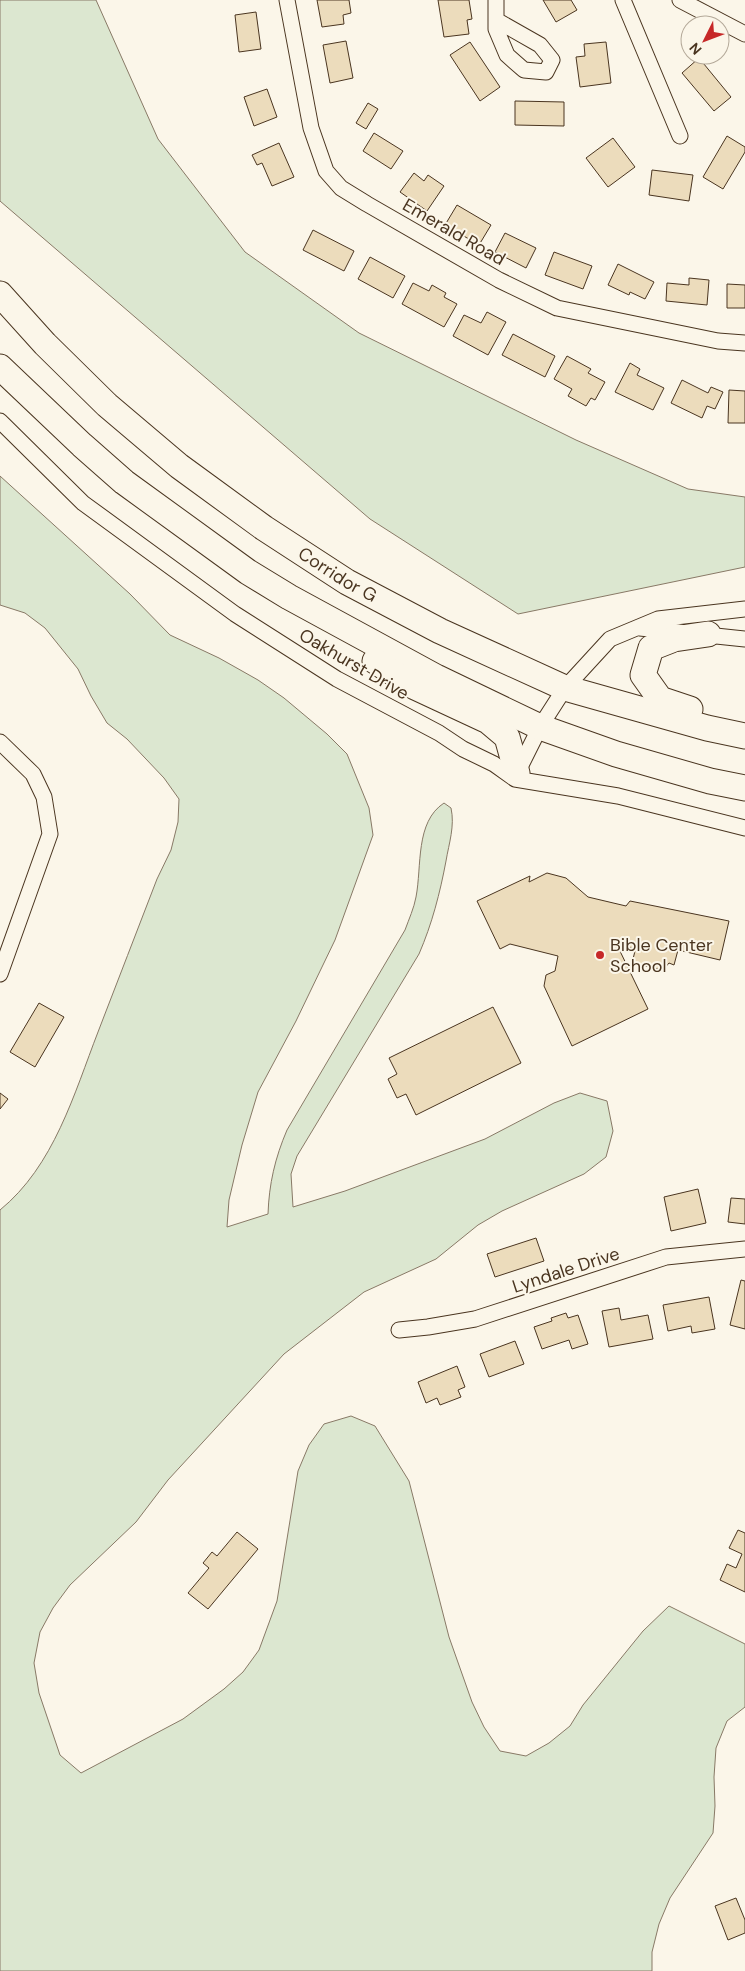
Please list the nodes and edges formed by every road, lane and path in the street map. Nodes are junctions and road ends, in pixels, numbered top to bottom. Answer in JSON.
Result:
{"nodes":[{"id":1,"x":288,"y":0,"type":"edge"},
{"id":2,"x":496,"y":0,"type":"edge"},
{"id":3,"x":623,"y":0,"type":"edge"},
{"id":4,"x":680,"y":0,"type":"edge"},
{"id":5,"x":496,"y":20,"type":"dead end"},
{"id":6,"x":745,"y":34,"type":"edge"},
{"id":7,"x":680,"y":136,"type":"dead end"},
{"id":8,"x":0,"y":294,"type":"edge"},
{"id":9,"x":745,"y":343,"type":"edge"},
{"id":10,"x":0,"y":367,"type":"edge"},
{"id":11,"x":0,"y":421,"type":"edge"},
{"id":12,"x":289,"y":597,"type":"junction"},
{"id":13,"x":745,"y":609,"type":"edge"},
{"id":14,"x":636,"y":628,"type":"junction"},
{"id":15,"x":708,"y":634,"type":"junction"},
{"id":16,"x":745,"y":639,"type":"edge"},
{"id":17,"x":566,"y":688,"type":"junction"},
{"id":18,"x":745,"y":726,"type":"edge"},
{"id":19,"x":540,"y":727,"type":"junction"},
{"id":20,"x":745,"y":736,"type":"edge"},
{"id":21,"x":0,"y":742,"type":"edge"},
{"id":22,"x":516,"y":776,"type":"junction"},
{"id":23,"x":745,"y":788,"type":"edge"},
{"id":24,"x":745,"y":828,"type":"edge"},
{"id":25,"x":0,"y":974,"type":"edge"},
{"id":26,"x":745,"y":1249,"type":"edge"},
{"id":27,"x":399,"y":1330,"type":"dead end"}],
"edges":[{"from":1,"to":9,"type":"street","name":"Emerald Road"},
{"from":2,"to":5,"type":"street"},
{"from":3,"to":7,"type":"street"},
{"from":4,"to":6,"type":"street"},
{"from":8,"to":17,"type":"highway","name":"Corridor G"},
{"from":10,"to":12,"type":"highway"},
{"from":11,"to":22,"type":"street","name":"Oakhurst Drive"},
{"from":12,"to":19,"type":"highway"},
{"from":12,"to":22,"type":"highway"},
{"from":13,"to":14,"type":"street"},
{"from":14,"to":15,"type":"street"},
{"from":14,"to":17,"type":"street"},
{"from":15,"to":16,"type":"street"},
{"from":15,"to":18,"type":"highway"},
{"from":17,"to":19,"type":"street"},
{"from":17,"to":20,"type":"highway","name":"Corridor G"},
{"from":19,"to":22,"type":"street"},
{"from":19,"to":23,"type":"highway"},
{"from":21,"to":25,"type":"street"},
{"from":22,"to":24,"type":"street","name":"Oakhurst Drive"},
{"from":26,"to":27,"type":"street","name":"Lyndale Drive"}]}
